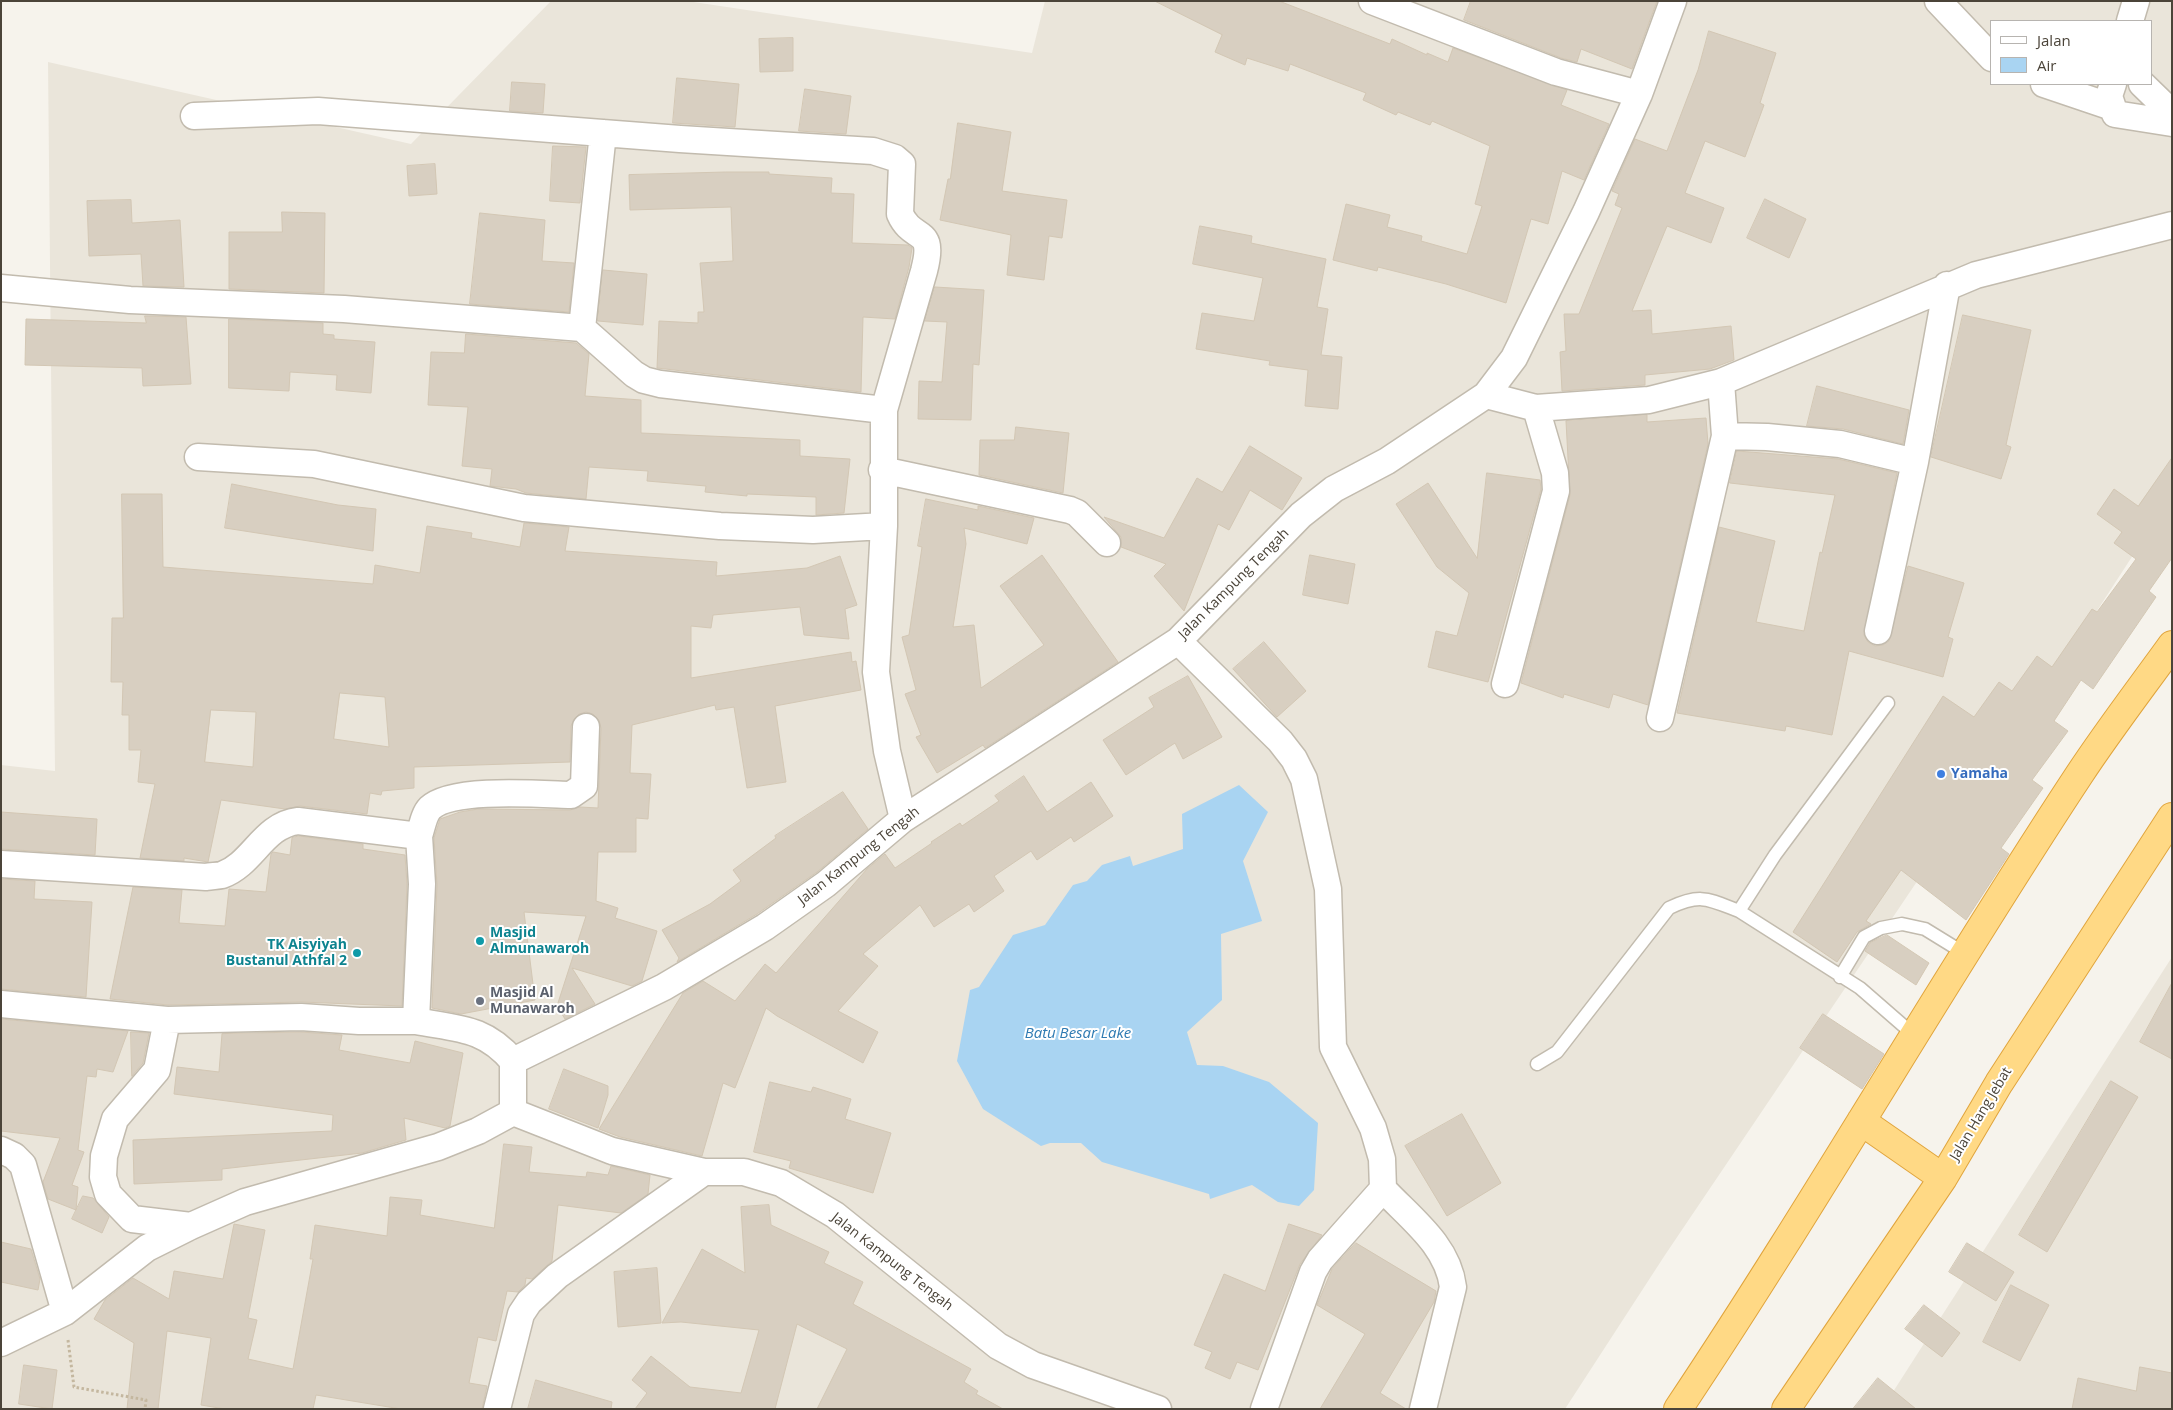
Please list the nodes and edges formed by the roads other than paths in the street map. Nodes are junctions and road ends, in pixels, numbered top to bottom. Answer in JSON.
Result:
{"nodes":[{"id":1,"x":1372,"y":1,"type":"edge"},
{"id":2,"x":1673,"y":1,"type":"edge"},
{"id":3,"x":1938,"y":1,"type":"edge"},
{"id":4,"x":2136,"y":1,"type":"edge"},
{"id":5,"x":2130,"y":20,"type":"edge"},
{"id":6,"x":1990,"y":56,"type":"edge"},
{"id":7,"x":2050,"y":85,"type":"edge"},
{"id":8,"x":2143,"y":85,"type":"edge"},
{"id":9,"x":1639,"y":94,"type":"junction"},
{"id":10,"x":2112,"y":95,"type":"edge"},
{"id":11,"x":2172,"y":113,"type":"edge"},
{"id":12,"x":194,"y":116,"type":"dead end"},
{"id":13,"x":2172,"y":123,"type":"edge"},
{"id":14,"x":603,"y":133,"type":"junction"},
{"id":15,"x":2172,"y":225,"type":"edge"},
{"id":16,"x":1947,"y":285,"type":"junction"},
{"id":17,"x":1,"y":288,"type":"edge"},
{"id":18,"x":582,"y":328,"type":"junction"},
{"id":19,"x":1720,"y":382,"type":"junction"},
{"id":20,"x":1486,"y":395,"type":"junction"},
{"id":21,"x":1536,"y":408,"type":"junction"},
{"id":22,"x":884,"y":410,"type":"junction"},
{"id":23,"x":1725,"y":436,"type":"junction"},
{"id":24,"x":198,"y":457,"type":"dead end"},
{"id":25,"x":1915,"y":462,"type":"junction"},
{"id":26,"x":882,"y":470,"type":"junction"},
{"id":27,"x":884,"y":526,"type":"junction"},
{"id":28,"x":1107,"y":543,"type":"dead end"},
{"id":29,"x":1878,"y":631,"type":"dead end"},
{"id":30,"x":1178,"y":640,"type":"junction"},
{"id":31,"x":2172,"y":645,"type":"edge"},
{"id":32,"x":1505,"y":684,"type":"dead end"},
{"id":33,"x":1888,"y":703,"type":"dead end"},
{"id":34,"x":1660,"y":718,"type":"dead end"},
{"id":35,"x":586,"y":727,"type":"dead end"},
{"id":36,"x":2172,"y":817,"type":"edge"},
{"id":37,"x":903,"y":820,"type":"junction"},
{"id":38,"x":419,"y":836,"type":"junction"},
{"id":39,"x":1,"y":864,"type":"edge"},
{"id":40,"x":1739,"y":911,"type":"junction"},
{"id":41,"x":1964,"y":953,"type":"junction"},
{"id":42,"x":1840,"y":977,"type":"junction"},
{"id":43,"x":1,"y":1004,"type":"edge"},
{"id":44,"x":167,"y":1020,"type":"junction"},
{"id":45,"x":416,"y":1021,"type":"junction"},
{"id":46,"x":1914,"y":1035,"type":"junction"},
{"id":47,"x":513,"y":1061,"type":"junction"},
{"id":48,"x":1537,"y":1064,"type":"dead end"},
{"id":49,"x":513,"y":1112,"type":"junction"},
{"id":50,"x":1861,"y":1121,"type":"junction"},
{"id":51,"x":1,"y":1150,"type":"edge"},
{"id":52,"x":704,"y":1172,"type":"junction"},
{"id":53,"x":1943,"y":1178,"type":"junction"},
{"id":54,"x":1382,"y":1189,"type":"junction"},
{"id":55,"x":191,"y":1226,"type":"junction"},
{"id":56,"x":65,"y":1312,"type":"junction"},
{"id":57,"x":1,"y":1344,"type":"edge"},
{"id":58,"x":1788,"y":1408,"type":"edge"},
{"id":59,"x":496,"y":1409,"type":"edge"},
{"id":60,"x":1158,"y":1409,"type":"edge"},
{"id":61,"x":1264,"y":1409,"type":"edge"},
{"id":62,"x":1423,"y":1409,"type":"edge"},
{"id":63,"x":1678,"y":1409,"type":"edge"}],
"edges":[{"from":1,"to":9,"type":"street"},
{"from":2,"to":9,"type":"street","name":"Jalan Kampung Tengah"},
{"from":3,"to":6,"type":"street"},
{"from":4,"to":5,"type":"street"},
{"from":7,"to":10,"type":"street"},
{"from":8,"to":11,"type":"street"},
{"from":9,"to":20,"type":"street","name":"Jalan Kampung Tengah"},
{"from":10,"to":13,"type":"street"},
{"from":12,"to":14,"type":"street"},
{"from":14,"to":18,"type":"street"},
{"from":14,"to":22,"type":"street"},
{"from":15,"to":16,"type":"street"},
{"from":16,"to":19,"type":"street"},
{"from":16,"to":25,"type":"street"},
{"from":17,"to":18,"type":"street"},
{"from":18,"to":22,"type":"street"},
{"from":19,"to":21,"type":"street"},
{"from":19,"to":23,"type":"street"},
{"from":20,"to":21,"type":"street"},
{"from":20,"to":30,"type":"street","name":"Jalan Kampung Tengah"},
{"from":21,"to":32,"type":"street"},
{"from":22,"to":26,"type":"street"},
{"from":23,"to":25,"type":"street"},
{"from":23,"to":34,"type":"street"},
{"from":24,"to":27,"type":"street"},
{"from":25,"to":29,"type":"street"},
{"from":26,"to":27,"type":"street"},
{"from":26,"to":28,"type":"street"},
{"from":27,"to":37,"type":"street"},
{"from":30,"to":37,"type":"street","name":"Jalan Kampung Tengah"},
{"from":30,"to":54,"type":"street"},
{"from":31,"to":41,"type":"highway"},
{"from":33,"to":40,"type":"lane"},
{"from":35,"to":38,"type":"street"},
{"from":36,"to":53,"type":"highway","name":"Jalan Hang Jebat"},
{"from":37,"to":47,"type":"street","name":"Jalan Kampung Tengah"},
{"from":38,"to":39,"type":"street"},
{"from":38,"to":45,"type":"street"},
{"from":40,"to":42,"type":"lane"},
{"from":40,"to":48,"type":"lane"},
{"from":41,"to":42,"type":"lane"},
{"from":41,"to":46,"type":"highway"},
{"from":42,"to":46,"type":"lane"},
{"from":43,"to":44,"type":"street"},
{"from":44,"to":45,"type":"street"},
{"from":44,"to":55,"type":"street"},
{"from":45,"to":47,"type":"street"},
{"from":46,"to":50,"type":"highway"},
{"from":47,"to":49,"type":"street"},
{"from":49,"to":52,"type":"street","name":"Jalan Kampung Tengah"},
{"from":49,"to":55,"type":"street"},
{"from":50,"to":53,"type":"highway"},
{"from":50,"to":63,"type":"highway"},
{"from":51,"to":56,"type":"street"},
{"from":52,"to":59,"type":"street"},
{"from":52,"to":60,"type":"street","name":"Jalan Kampung Tengah"},
{"from":53,"to":58,"type":"highway","name":"Jalan Hang Jebat"},
{"from":54,"to":61,"type":"street"},
{"from":54,"to":62,"type":"street"},
{"from":55,"to":56,"type":"street"},
{"from":56,"to":57,"type":"street"}]}
